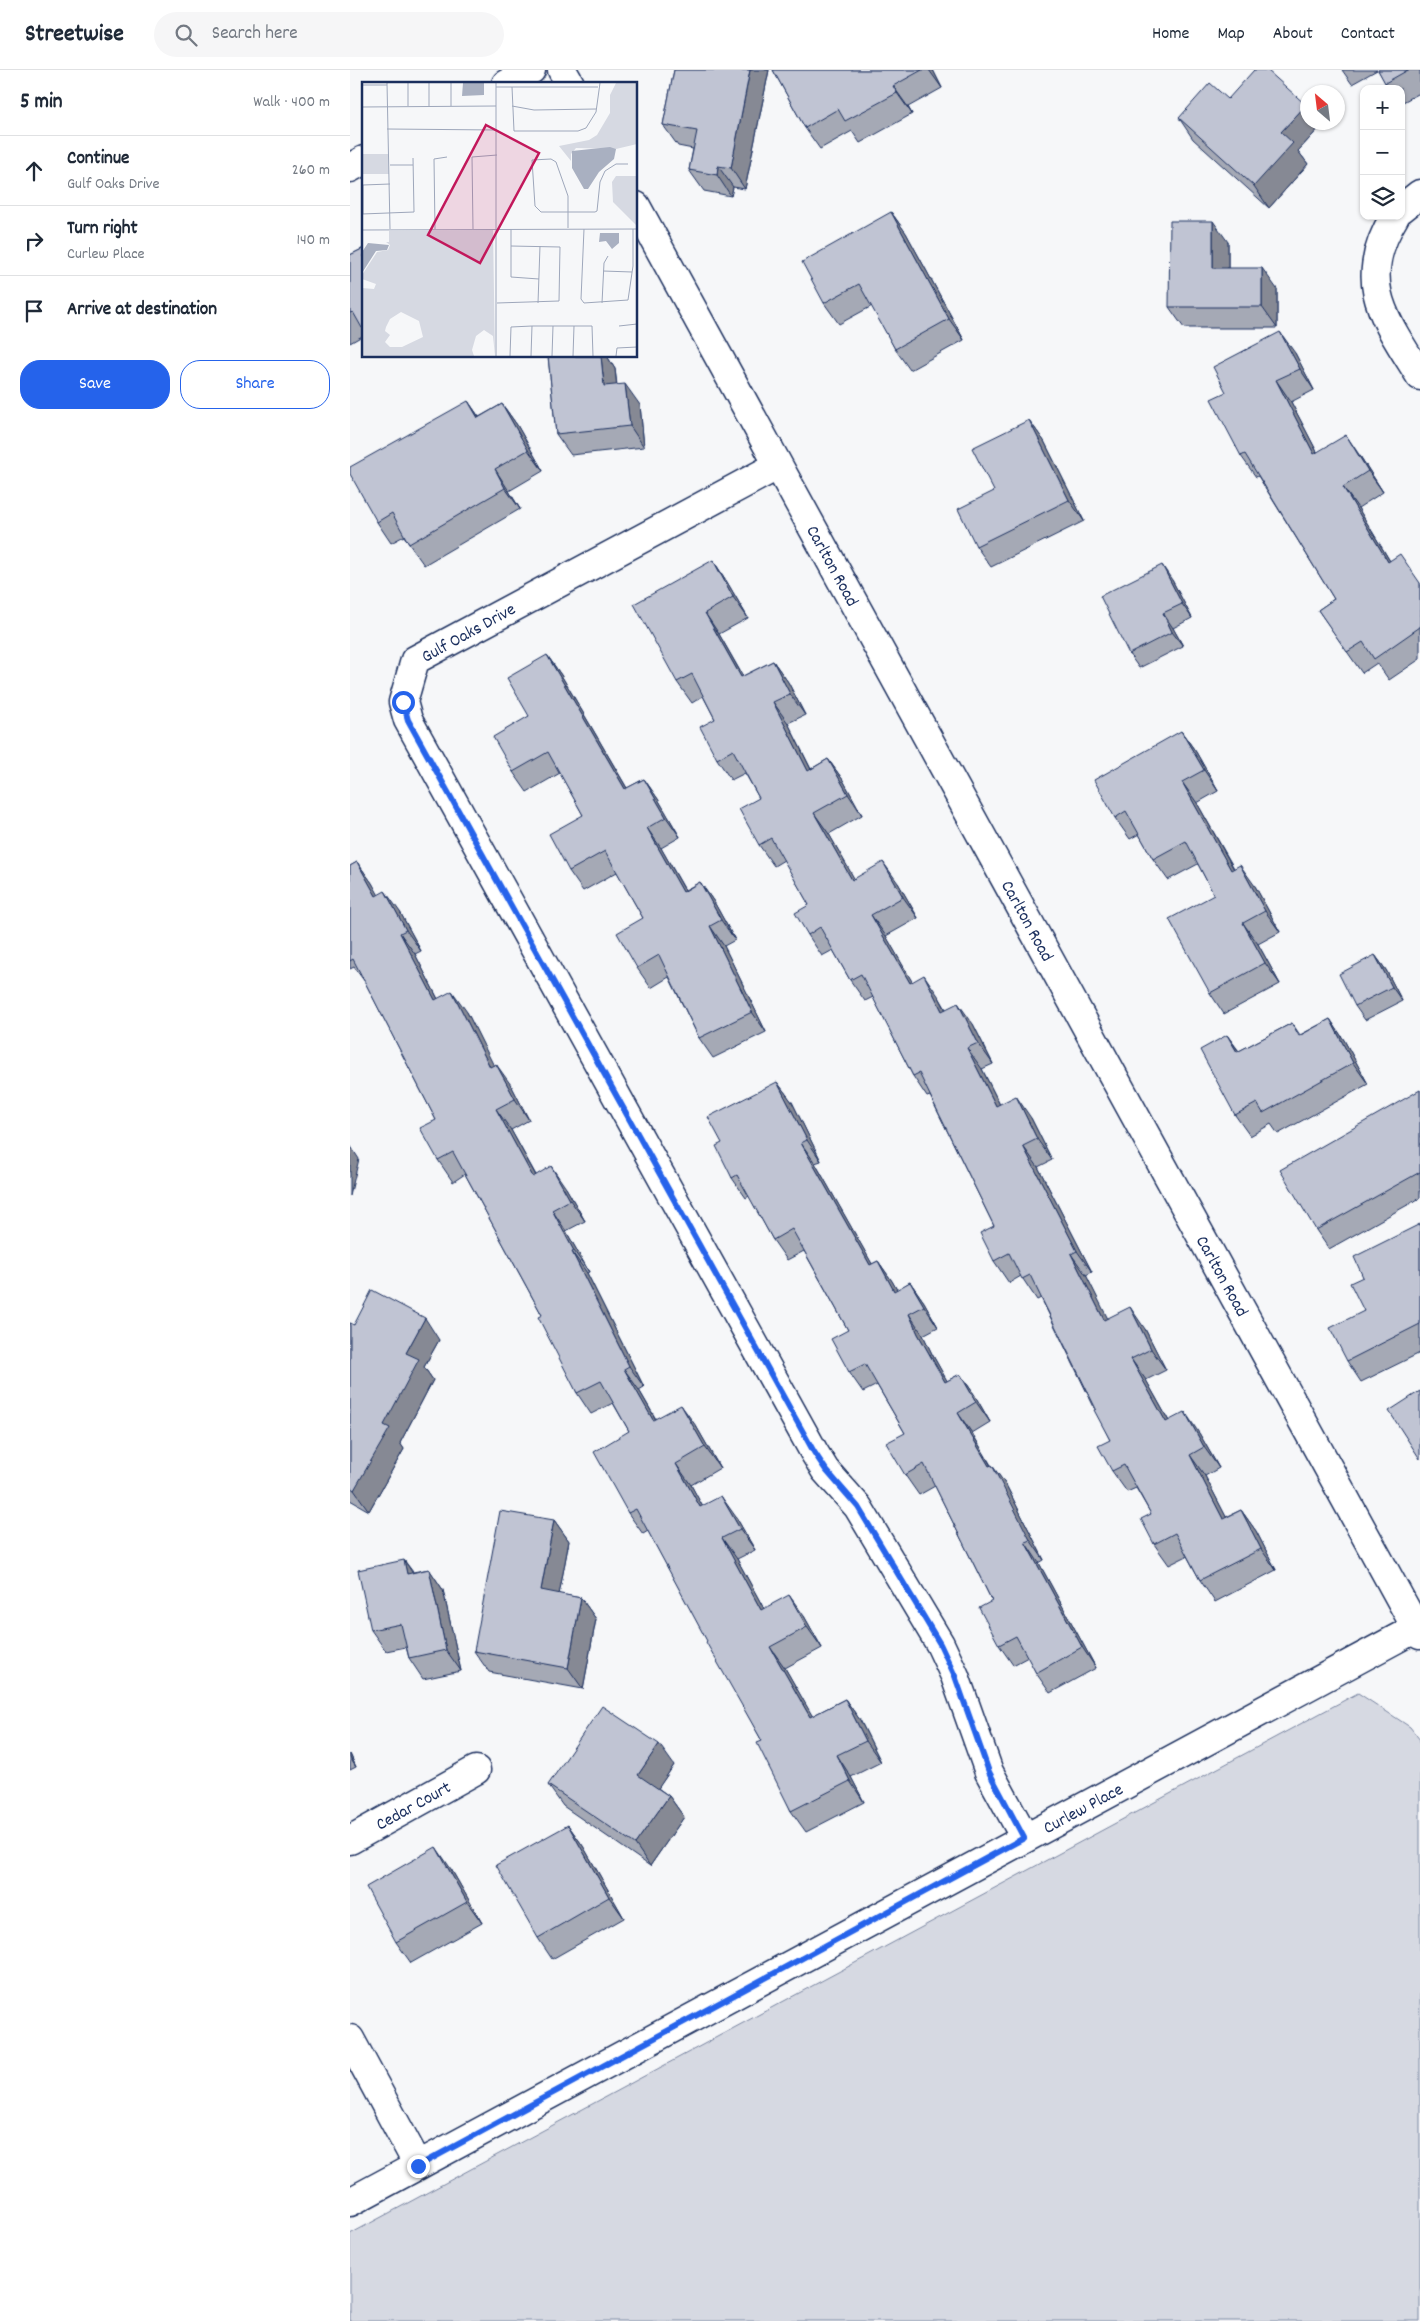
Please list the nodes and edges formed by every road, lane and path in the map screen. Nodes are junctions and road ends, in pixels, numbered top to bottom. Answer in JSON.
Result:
{"nodes":[{"id":1,"x":531,"y":70,"type":"edge"},
{"id":2,"x":562,"y":70,"type":"edge"},
{"id":3,"x":510,"y":82,"type":"edge"},
{"id":4,"x":569,"y":82,"type":"edge"},
{"id":5,"x":362,"y":161,"type":"edge"},
{"id":6,"x":350,"y":168,"type":"edge"},
{"id":7,"x":1420,"y":194,"type":"edge"},
{"id":8,"x":1405,"y":206,"type":"edge"},
{"id":9,"x":638,"y":210,"type":"edge"},
{"id":10,"x":1392,"y":220,"type":"edge"},
{"id":11,"x":1420,"y":376,"type":"edge"},
{"id":12,"x":777,"y":466,"type":"junction"},
{"id":13,"x":1419,"y":1630,"type":"edge"},
{"id":14,"x":476,"y":1770,"type":"dead end"},
{"id":15,"x":1024,"y":1838,"type":"junction"},
{"id":16,"x":350,"y":1840,"type":"edge"},
{"id":17,"x":350,"y":2039,"type":"edge"},
{"id":18,"x":418,"y":2166,"type":"junction"},
{"id":19,"x":350,"y":2202,"type":"edge"}],
"edges":[{"from":1,"to":3,"type":"street"},
{"from":2,"to":4,"type":"street"},
{"from":5,"to":6,"type":"street"},
{"from":7,"to":8,"type":"street"},
{"from":9,"to":12,"type":"street","name":"Carlton Road"},
{"from":10,"to":11,"type":"street"},
{"from":12,"to":13,"type":"street","name":"Carlton Road"},
{"from":12,"to":15,"type":"street","name":"Gulf Oaks Drive"},
{"from":13,"to":15,"type":"street","name":"Curlew Place"},
{"from":14,"to":16,"type":"street","name":"Cedar Court"},
{"from":15,"to":18,"type":"street","name":"Curlew Place"},
{"from":17,"to":18,"type":"street"},
{"from":18,"to":19,"type":"street","name":"Curlew Place"}]}
